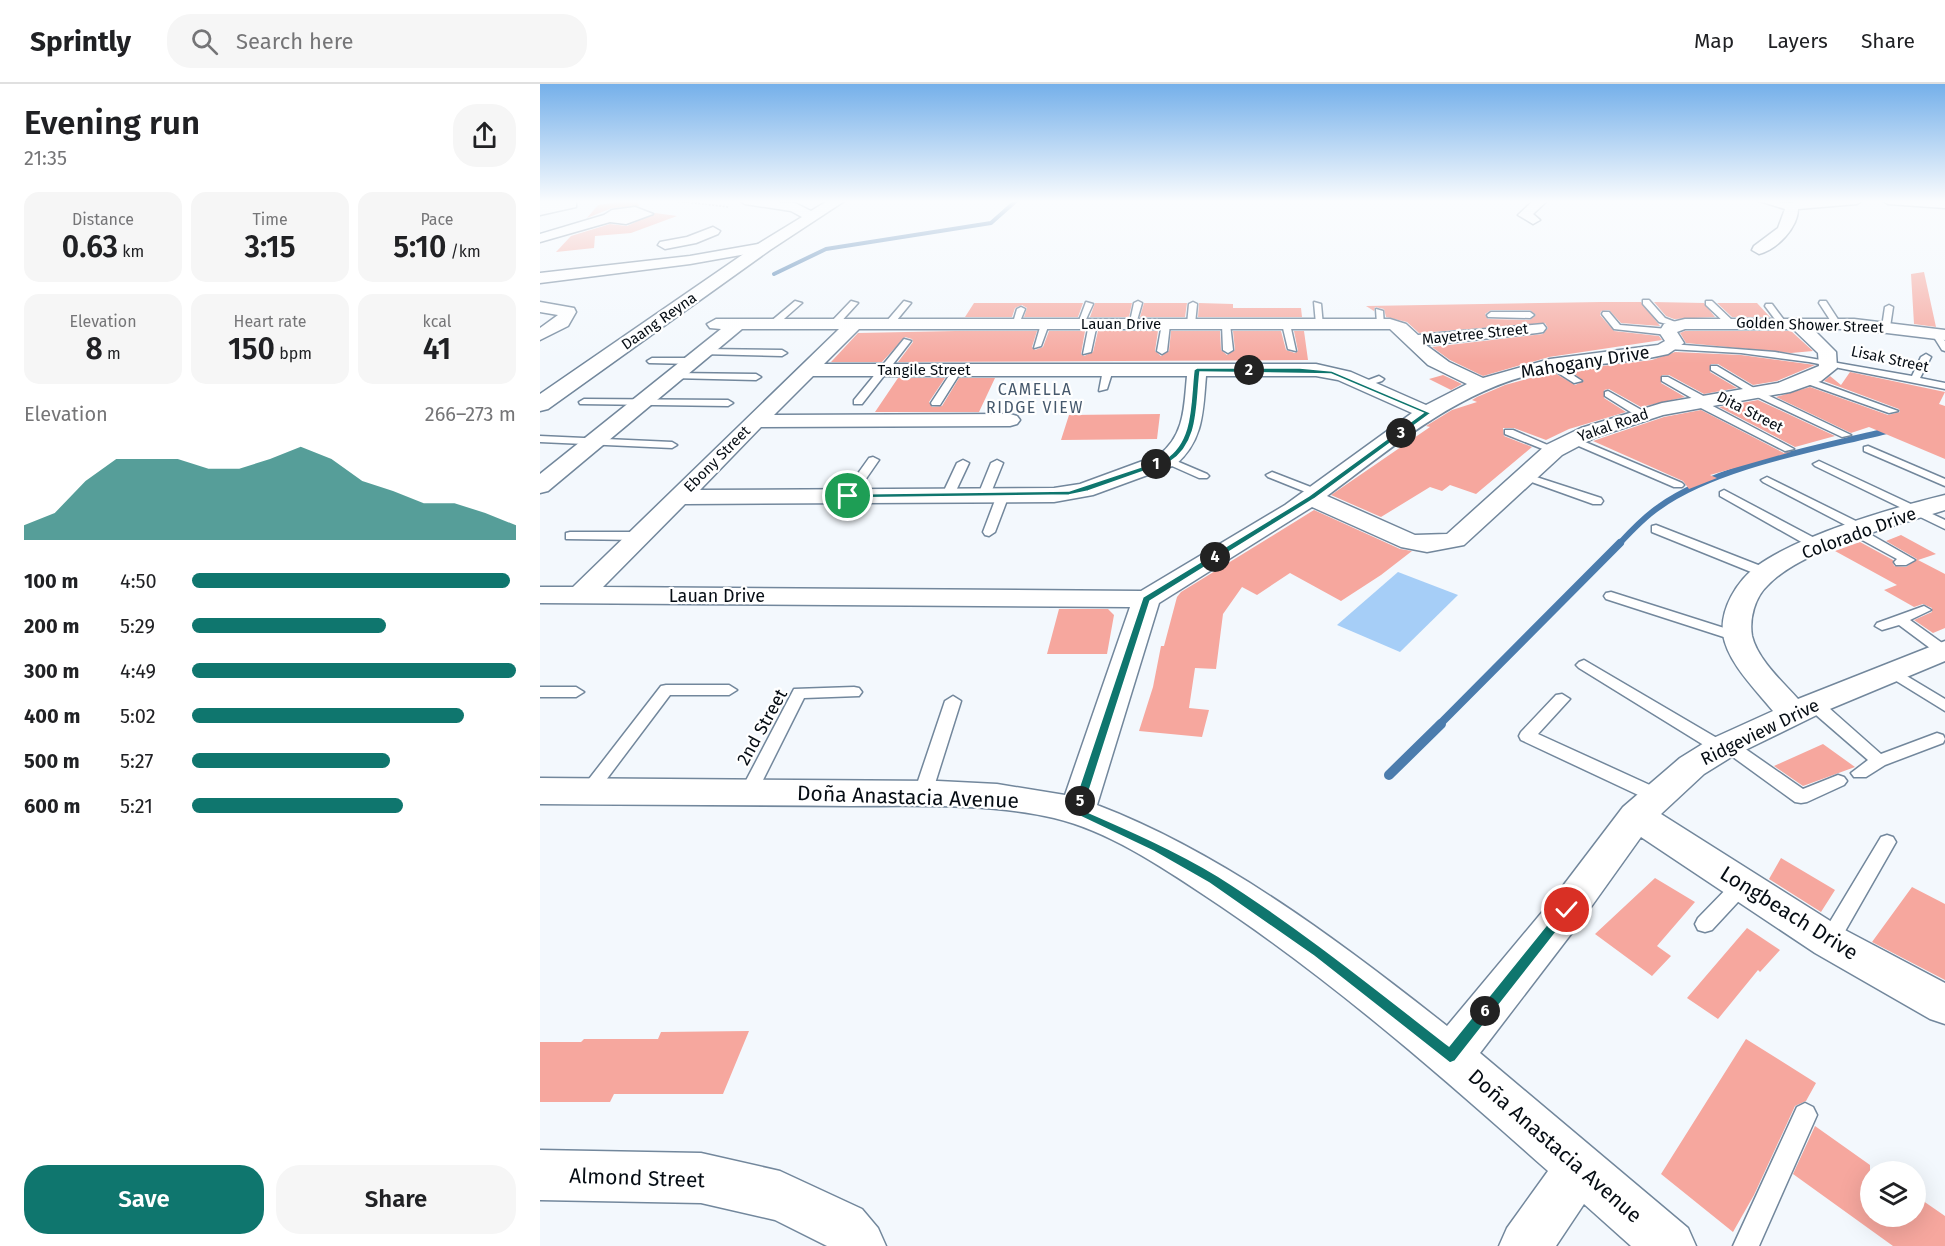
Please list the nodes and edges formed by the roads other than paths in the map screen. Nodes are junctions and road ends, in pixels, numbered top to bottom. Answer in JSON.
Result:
{"nodes":[{"id":1,"x":722,"y":254,"type":"edge"},
{"id":2,"x":744,"y":254,"type":"edge"},
{"id":3,"x":750,"y":254,"type":"edge"},
{"id":4,"x":718,"y":267,"type":"junction"},
{"id":5,"x":738,"y":267,"type":"junction"},
{"id":6,"x":567,"y":276,"type":"junction"},
{"id":7,"x":540,"y":278,"type":"edge"},
{"id":8,"x":1646,"y":302,"type":"dead end"},
{"id":9,"x":798,"y":303,"type":"dead end"},
{"id":10,"x":908,"y":303,"type":"dead end"},
{"id":11,"x":1089,"y":303,"type":"dead end"},
{"id":12,"x":1138,"y":303,"type":"dead end"},
{"id":13,"x":1253,"y":303,"type":"dead end"},
{"id":14,"x":1709,"y":303,"type":"dead end"},
{"id":15,"x":1823,"y":303,"type":"dead end"},
{"id":16,"x":1193,"y":304,"type":"dead end"},
{"id":17,"x":1317,"y":304,"type":"dead end"},
{"id":18,"x":1768,"y":306,"type":"dead end"},
{"id":19,"x":540,"y":307,"type":"edge"},
{"id":20,"x":1889,"y":307,"type":"dead end"},
{"id":21,"x":1606,"y":314,"type":"dead end"},
{"id":22,"x":1491,"y":315,"type":"dead end"},
{"id":23,"x":847,"y":317,"type":"junction"},
{"id":24,"x":1730,"y":323,"type":"junction"},
{"id":25,"x":716,"y":324,"type":"dead end"},
{"id":26,"x":738,"y":324,"type":"junction"},
{"id":27,"x":773,"y":324,"type":"junction"},
{"id":28,"x":889,"y":324,"type":"junction"},
{"id":29,"x":1045,"y":324,"type":"junction"},
{"id":30,"x":1087,"y":324,"type":"junction"},
{"id":31,"x":1132,"y":324,"type":"junction"},
{"id":32,"x":1166,"y":324,"type":"junction"},
{"id":33,"x":1191,"y":324,"type":"junction"},
{"id":34,"x":1226,"y":324,"type":"junction"},
{"id":35,"x":1254,"y":324,"type":"junction"},
{"id":36,"x":1286,"y":324,"type":"junction"},
{"id":37,"x":1320,"y":324,"type":"junction"},
{"id":38,"x":1791,"y":324,"type":"junction"},
{"id":39,"x":1838,"y":324,"type":"junction"},
{"id":40,"x":1886,"y":327,"type":"junction"},
{"id":41,"x":1671,"y":334,"type":"junction"},
{"id":42,"x":540,"y":335,"type":"edge"},
{"id":43,"x":1942,"y":339,"type":"edge"},
{"id":44,"x":907,"y":341,"type":"dead end"},
{"id":45,"x":1413,"y":341,"type":"junction"},
{"id":46,"x":1550,"y":342,"type":"junction"},
{"id":47,"x":1037,"y":346,"type":"dead end"},
{"id":48,"x":1293,"y":349,"type":"dead end"},
{"id":49,"x":1228,"y":350,"type":"dead end"},
{"id":50,"x":1162,"y":351,"type":"dead end"},
{"id":51,"x":1086,"y":352,"type":"dead end"},
{"id":52,"x":782,"y":353,"type":"dead end"},
{"id":53,"x":698,"y":357,"type":"junction"},
{"id":54,"x":1926,"y":357,"type":"dead end"},
{"id":55,"x":652,"y":361,"type":"dead end"},
{"id":56,"x":1829,"y":361,"type":"junction"},
{"id":57,"x":1714,"y":368,"type":"dead end"},
{"id":58,"x":807,"y":370,"type":"junction"},
{"id":59,"x":884,"y":370,"type":"junction"},
{"id":60,"x":957,"y":370,"type":"junction"},
{"id":61,"x":1108,"y":370,"type":"junction"},
{"id":62,"x":1197,"y":370,"type":"junction"},
{"id":63,"x":674,"y":376,"type":"junction"},
{"id":64,"x":756,"y":377,"type":"dead end"},
{"id":65,"x":1665,"y":379,"type":"dead end"},
{"id":66,"x":1915,"y":379,"type":"junction"},
{"id":67,"x":1805,"y":380,"type":"junction"},
{"id":68,"x":1482,"y":384,"type":"junction"},
{"id":69,"x":1945,"y":386,"type":"edge"},
{"id":70,"x":540,"y":389,"type":"edge"},
{"id":71,"x":1102,"y":389,"type":"dead end"},
{"id":72,"x":1756,"y":393,"type":"junction"},
{"id":73,"x":1608,"y":394,"type":"dead end"},
{"id":74,"x":1701,"y":401,"type":"junction"},
{"id":75,"x":584,"y":402,"type":"dead end"},
{"id":76,"x":642,"y":402,"type":"junction"},
{"id":77,"x":858,"y":402,"type":"dead end"},
{"id":78,"x":728,"y":403,"type":"dead end"},
{"id":79,"x":936,"y":403,"type":"dead end"},
{"id":80,"x":540,"y":404,"type":"edge"},
{"id":81,"x":1893,"y":411,"type":"dead end"},
{"id":82,"x":1428,"y":413,"type":"junction"},
{"id":83,"x":1641,"y":414,"type":"junction"},
{"id":84,"x":1010,"y":420,"type":"dead end"},
{"id":85,"x":756,"y":421,"type":"junction"},
{"id":86,"x":1509,"y":432,"type":"dead end"},
{"id":87,"x":1846,"y":435,"type":"dead end"},
{"id":88,"x":540,"y":439,"type":"edge"},
{"id":89,"x":596,"y":440,"type":"junction"},
{"id":90,"x":672,"y":445,"type":"dead end"},
{"id":91,"x":1563,"y":445,"type":"junction"},
{"id":92,"x":1789,"y":449,"type":"dead end"},
{"id":93,"x":1868,"y":449,"type":"dead end"},
{"id":94,"x":873,"y":460,"type":"dead end"},
{"id":95,"x":1167,"y":460,"type":"junction"},
{"id":96,"x":963,"y":463,"type":"dead end"},
{"id":97,"x":997,"y":463,"type":"dead end"},
{"id":98,"x":1819,"y":464,"type":"dead end"},
{"id":99,"x":1272,"y":475,"type":"dead end"},
{"id":100,"x":1203,"y":476,"type":"dead end"},
{"id":101,"x":1527,"y":477,"type":"junction"},
{"id":102,"x":1767,"y":480,"type":"dead end"},
{"id":103,"x":1945,"y":483,"type":"edge"},
{"id":104,"x":1678,"y":485,"type":"dead end"},
{"id":105,"x":540,"y":486,"type":"edge"},
{"id":106,"x":1724,"y":494,"type":"dead end"},
{"id":107,"x":948,"y":495,"type":"junction"},
{"id":108,"x":994,"y":495,"type":"junction"},
{"id":109,"x":1314,"y":495,"type":"junction"},
{"id":110,"x":848,"y":496,"type":"junction"},
{"id":111,"x":678,"y":497,"type":"junction"},
{"id":112,"x":1597,"y":501,"type":"dead end"},
{"id":113,"x":1945,"y":502,"type":"edge"},
{"id":114,"x":1918,"y":511,"type":"junction"},
{"id":115,"x":1945,"y":525,"type":"edge"},
{"id":116,"x":1656,"y":529,"type":"dead end"},
{"id":117,"x":1860,"y":531,"type":"junction"},
{"id":118,"x":989,"y":532,"type":"dead end"},
{"id":119,"x":570,"y":536,"type":"dead end"},
{"id":120,"x":640,"y":536,"type":"junction"},
{"id":121,"x":1817,"y":545,"type":"junction"},
{"id":122,"x":1901,"y":562,"type":"dead end"},
{"id":123,"x":1766,"y":573,"type":"junction"},
{"id":124,"x":540,"y":595,"type":"edge"},
{"id":125,"x":580,"y":595,"type":"junction"},
{"id":126,"x":1611,"y":596,"type":"dead end"},
{"id":127,"x":1146,"y":599,"type":"junction"},
{"id":128,"x":1924,"y":610,"type":"dead end"},
{"id":129,"x":1900,"y":619,"type":"junction"},
{"id":130,"x":1882,"y":626,"type":"dead end"},
{"id":131,"x":1738,"y":637,"type":"junction"},
{"id":132,"x":1944,"y":650,"type":"edge"},
{"id":133,"x":1584,"y":665,"type":"dead end"},
{"id":134,"x":1890,"y":671,"type":"junction"},
{"id":135,"x":729,"y":690,"type":"dead end"},
{"id":136,"x":540,"y":692,"type":"edge"},
{"id":137,"x":576,"y":692,"type":"dead end"},
{"id":138,"x":854,"y":692,"type":"dead end"},
{"id":139,"x":1562,"y":699,"type":"dead end"},
{"id":140,"x":953,"y":701,"type":"dead end"},
{"id":141,"x":1945,"y":706,"type":"edge"},
{"id":142,"x":1804,"y":710,"type":"junction"},
{"id":143,"x":1937,"y":739,"type":"dead end"},
{"id":144,"x":1725,"y":746,"type":"junction"},
{"id":145,"x":1879,"y":761,"type":"junction"},
{"id":146,"x":1860,"y":773,"type":"dead end"},
{"id":147,"x":1838,"y":781,"type":"dead end"},
{"id":148,"x":540,"y":791,"type":"edge"},
{"id":149,"x":588,"y":792,"type":"junction"},
{"id":150,"x":749,"y":792,"type":"junction"},
{"id":151,"x":923,"y":794,"type":"junction"},
{"id":152,"x":1646,"y":806,"type":"junction"},
{"id":153,"x":1077,"y":812,"type":"junction"},
{"id":154,"x":1887,"y":843,"type":"dead end"},
{"id":155,"x":1743,"y":884,"type":"junction"},
{"id":156,"x":1705,"y":924,"type":"dead end"},
{"id":157,"x":1829,"y":941,"type":"junction"},
{"id":158,"x":1945,"y":1005,"type":"edge"},
{"id":159,"x":1450,"y":1056,"type":"junction"},
{"id":160,"x":1806,"y":1115,"type":"dead end"},
{"id":161,"x":1580,"y":1168,"type":"junction"},
{"id":162,"x":540,"y":1175,"type":"edge"},
{"id":163,"x":860,"y":1246,"type":"edge"},
{"id":164,"x":1525,"y":1246,"type":"edge"},
{"id":165,"x":1670,"y":1246,"type":"edge"},
{"id":166,"x":1746,"y":1246,"type":"edge"}],
"edges":[{"from":1,"to":6,"type":"street"},
{"from":2,"to":4,"type":"main road","name":"Daang Reyna"},
{"from":3,"to":5,"type":"main road","name":"Daang Reyna"},
{"from":4,"to":5,"type":"street"},
{"from":4,"to":6,"type":"street"},
{"from":4,"to":70,"type":"main road","name":"Daang Reyna"},
{"from":5,"to":80,"type":"main road","name":"Daang Reyna"},
{"from":6,"to":7,"type":"street"},
{"from":8,"to":41,"type":"lane"},
{"from":9,"to":27,"type":"lane"},
{"from":10,"to":28,"type":"lane"},
{"from":11,"to":30,"type":"lane"},
{"from":12,"to":31,"type":"lane"},
{"from":13,"to":35,"type":"street"},
{"from":14,"to":24,"type":"lane"},
{"from":15,"to":39,"type":"lane"},
{"from":16,"to":33,"type":"lane"},
{"from":17,"to":37,"type":"lane"},
{"from":18,"to":38,"type":"lane"},
{"from":19,"to":42,"type":"street"},
{"from":20,"to":40,"type":"lane"},
{"from":21,"to":41,"type":"lane","name":"Lisak Street"},
{"from":22,"to":46,"type":"lane"},
{"from":23,"to":27,"type":"street","name":"Lauan Drive"},
{"from":23,"to":28,"type":"street","name":"Lauan Drive"},
{"from":23,"to":58,"type":"street","name":"Ebony Street"},
{"from":24,"to":38,"type":"street","name":"Golden Shower Street"},
{"from":24,"to":41,"type":"street","name":"Golden Shower Street"},
{"from":25,"to":26,"type":"street","name":"Lauan Drive"},
{"from":26,"to":27,"type":"street","name":"Lauan Drive"},
{"from":26,"to":53,"type":"street"},
{"from":28,"to":29,"type":"street","name":"Lauan Drive"},
{"from":29,"to":30,"type":"street","name":"Lauan Drive"},
{"from":29,"to":47,"type":"lane"},
{"from":30,"to":31,"type":"street","name":"Lauan Drive"},
{"from":30,"to":51,"type":"lane"},
{"from":31,"to":32,"type":"street","name":"Lauan Drive"},
{"from":32,"to":33,"type":"street","name":"Lauan Drive"},
{"from":32,"to":50,"type":"lane"},
{"from":33,"to":34,"type":"street","name":"Lauan Drive"},
{"from":34,"to":35,"type":"street","name":"Lauan Drive"},
{"from":34,"to":49,"type":"lane"},
{"from":35,"to":36,"type":"street","name":"Lauan Drive"},
{"from":36,"to":37,"type":"street","name":"Lauan Drive"},
{"from":36,"to":48,"type":"lane"},
{"from":37,"to":45,"type":"street","name":"Lauan Drive"},
{"from":38,"to":39,"type":"street","name":"Golden Shower Street"},
{"from":38,"to":56,"type":"street"},
{"from":39,"to":40,"type":"street","name":"Golden Shower Street"},
{"from":40,"to":43,"type":"street","name":"Golden Shower Street"},
{"from":41,"to":46,"type":"street","name":"Mahogany Drive"},
{"from":41,"to":56,"type":"lane","name":"Lisak Street"},
{"from":44,"to":59,"type":"lane"},
{"from":45,"to":46,"type":"street","name":"Mayetree Street"},
{"from":45,"to":68,"type":"street","name":"Lauan Drive"},
{"from":46,"to":68,"type":"street","name":"Mahogany Drive"},
{"from":52,"to":53,"type":"lane"},
{"from":53,"to":55,"type":"lane"},
{"from":53,"to":63,"type":"street"},
{"from":54,"to":66,"type":"lane"},
{"from":56,"to":66,"type":"lane","name":"Lisak Street"},
{"from":56,"to":67,"type":"street","name":"Yakal Road"},
{"from":57,"to":72,"type":"lane"},
{"from":58,"to":59,"type":"street","name":"Tangile Street"},
{"from":58,"to":85,"type":"street","name":"Ebony Street"},
{"from":59,"to":60,"type":"street","name":"Tangile Street"},
{"from":59,"to":77,"type":"lane"},
{"from":60,"to":61,"type":"street","name":"Tangile Street"},
{"from":60,"to":79,"type":"lane"},
{"from":61,"to":62,"type":"street","name":"Tangile Street"},
{"from":61,"to":71,"type":"lane"},
{"from":62,"to":82,"type":"street","name":"Tangile Street"},
{"from":62,"to":95,"type":"street"},
{"from":63,"to":64,"type":"lane"},
{"from":63,"to":76,"type":"street"},
{"from":65,"to":74,"type":"lane","name":"Dita Street"},
{"from":66,"to":69,"type":"lane","name":"Lisak Street"},
{"from":67,"to":72,"type":"street","name":"Yakal Road"},
{"from":67,"to":81,"type":"lane"},
{"from":68,"to":82,"type":"street","name":"Mahogany Drive"},
{"from":72,"to":74,"type":"street","name":"Yakal Road"},
{"from":72,"to":87,"type":"lane"},
{"from":73,"to":83,"type":"lane"},
{"from":74,"to":83,"type":"street","name":"Yakal Road"},
{"from":74,"to":92,"type":"lane","name":"Dita Street"},
{"from":75,"to":76,"type":"lane"},
{"from":76,"to":78,"type":"lane"},
{"from":76,"to":89,"type":"street"},
{"from":82,"to":109,"type":"street","name":"Mahogany Drive"},
{"from":83,"to":91,"type":"street","name":"Yakal Road"},
{"from":84,"to":85,"type":"street"},
{"from":85,"to":111,"type":"street","name":"Ebony Street"},
{"from":86,"to":91,"type":"lane"},
{"from":88,"to":89,"type":"lane"},
{"from":89,"to":90,"type":"lane"},
{"from":89,"to":105,"type":"street"},
{"from":91,"to":101,"type":"street","name":"Yakal Road"},
{"from":91,"to":104,"type":"lane"},
{"from":93,"to":103,"type":"lane"},
{"from":94,"to":110,"type":"lane"},
{"from":95,"to":100,"type":"lane"},
{"from":95,"to":108,"type":"street"},
{"from":96,"to":107,"type":"lane"},
{"from":97,"to":108,"type":"lane"},
{"from":98,"to":114,"type":"lane"},
{"from":99,"to":109,"type":"lane"},
{"from":101,"to":109,"type":"street","name":"Yakal Road"},
{"from":101,"to":112,"type":"lane"},
{"from":102,"to":117,"type":"lane"},
{"from":106,"to":121,"type":"lane"},
{"from":107,"to":108,"type":"street"},
{"from":107,"to":110,"type":"street"},
{"from":108,"to":118,"type":"lane"},
{"from":109,"to":127,"type":"street","name":"Mahogany Drive"},
{"from":110,"to":111,"type":"street"},
{"from":111,"to":120,"type":"street","name":"Ebony Street"},
{"from":113,"to":114,"type":"street","name":"Colorado Drive"},
{"from":114,"to":115,"type":"lane"},
{"from":114,"to":117,"type":"street","name":"Colorado Drive"},
{"from":116,"to":123,"type":"lane"},
{"from":117,"to":121,"type":"street","name":"Colorado Drive"},
{"from":117,"to":122,"type":"lane"},
{"from":119,"to":120,"type":"lane"},
{"from":120,"to":125,"type":"street","name":"Ebony Street"},
{"from":121,"to":123,"type":"street","name":"Colorado Drive"},
{"from":123,"to":131,"type":"street","name":"Colorado Drive"},
{"from":124,"to":125,"type":"street","name":"Lauan Drive"},
{"from":125,"to":127,"type":"street","name":"Lauan Drive"},
{"from":126,"to":131,"type":"lane"},
{"from":127,"to":153,"type":"street"},
{"from":128,"to":129,"type":"lane"},
{"from":129,"to":130,"type":"lane"},
{"from":129,"to":132,"type":"lane"},
{"from":131,"to":142,"type":"street"},
{"from":132,"to":134,"type":"street","name":"Ridgeview Drive"},
{"from":133,"to":144,"type":"lane"},
{"from":134,"to":141,"type":"lane"},
{"from":134,"to":142,"type":"street","name":"Ridgeview Drive"},
{"from":135,"to":149,"type":"lane"},
{"from":136,"to":137,"type":"lane"},
{"from":138,"to":150,"type":"lane","name":"2nd Street"},
{"from":139,"to":152,"type":"lane"},
{"from":140,"to":151,"type":"lane"},
{"from":142,"to":144,"type":"street","name":"Ridgeview Drive"},
{"from":142,"to":145,"type":"lane"},
{"from":143,"to":145,"type":"lane"},
{"from":144,"to":147,"type":"lane"},
{"from":144,"to":152,"type":"street","name":"Ridgeview Drive"},
{"from":145,"to":146,"type":"lane"},
{"from":148,"to":149,"type":"street","name":"Doña Anastacia Avenue"},
{"from":149,"to":150,"type":"street","name":"Doña Anastacia Avenue"},
{"from":150,"to":151,"type":"street","name":"Doña Anastacia Avenue"},
{"from":151,"to":153,"type":"street","name":"Doña Anastacia Avenue"},
{"from":152,"to":155,"type":"street","name":"Longbeach Drive"},
{"from":152,"to":159,"type":"street","name":"Ridgeview Drive"},
{"from":153,"to":159,"type":"street","name":"Doña Anastacia Avenue"},
{"from":154,"to":157,"type":"lane"},
{"from":155,"to":156,"type":"lane"},
{"from":155,"to":157,"type":"street","name":"Longbeach Drive"},
{"from":157,"to":158,"type":"street","name":"Longbeach Drive"},
{"from":159,"to":161,"type":"street","name":"Doña Anastacia Avenue"},
{"from":160,"to":166,"type":"lane"},
{"from":161,"to":164,"type":"street"},
{"from":161,"to":165,"type":"street","name":"Doña Anastacia Avenue"},
{"from":162,"to":163,"type":"street","name":"Almond Street"}]}
